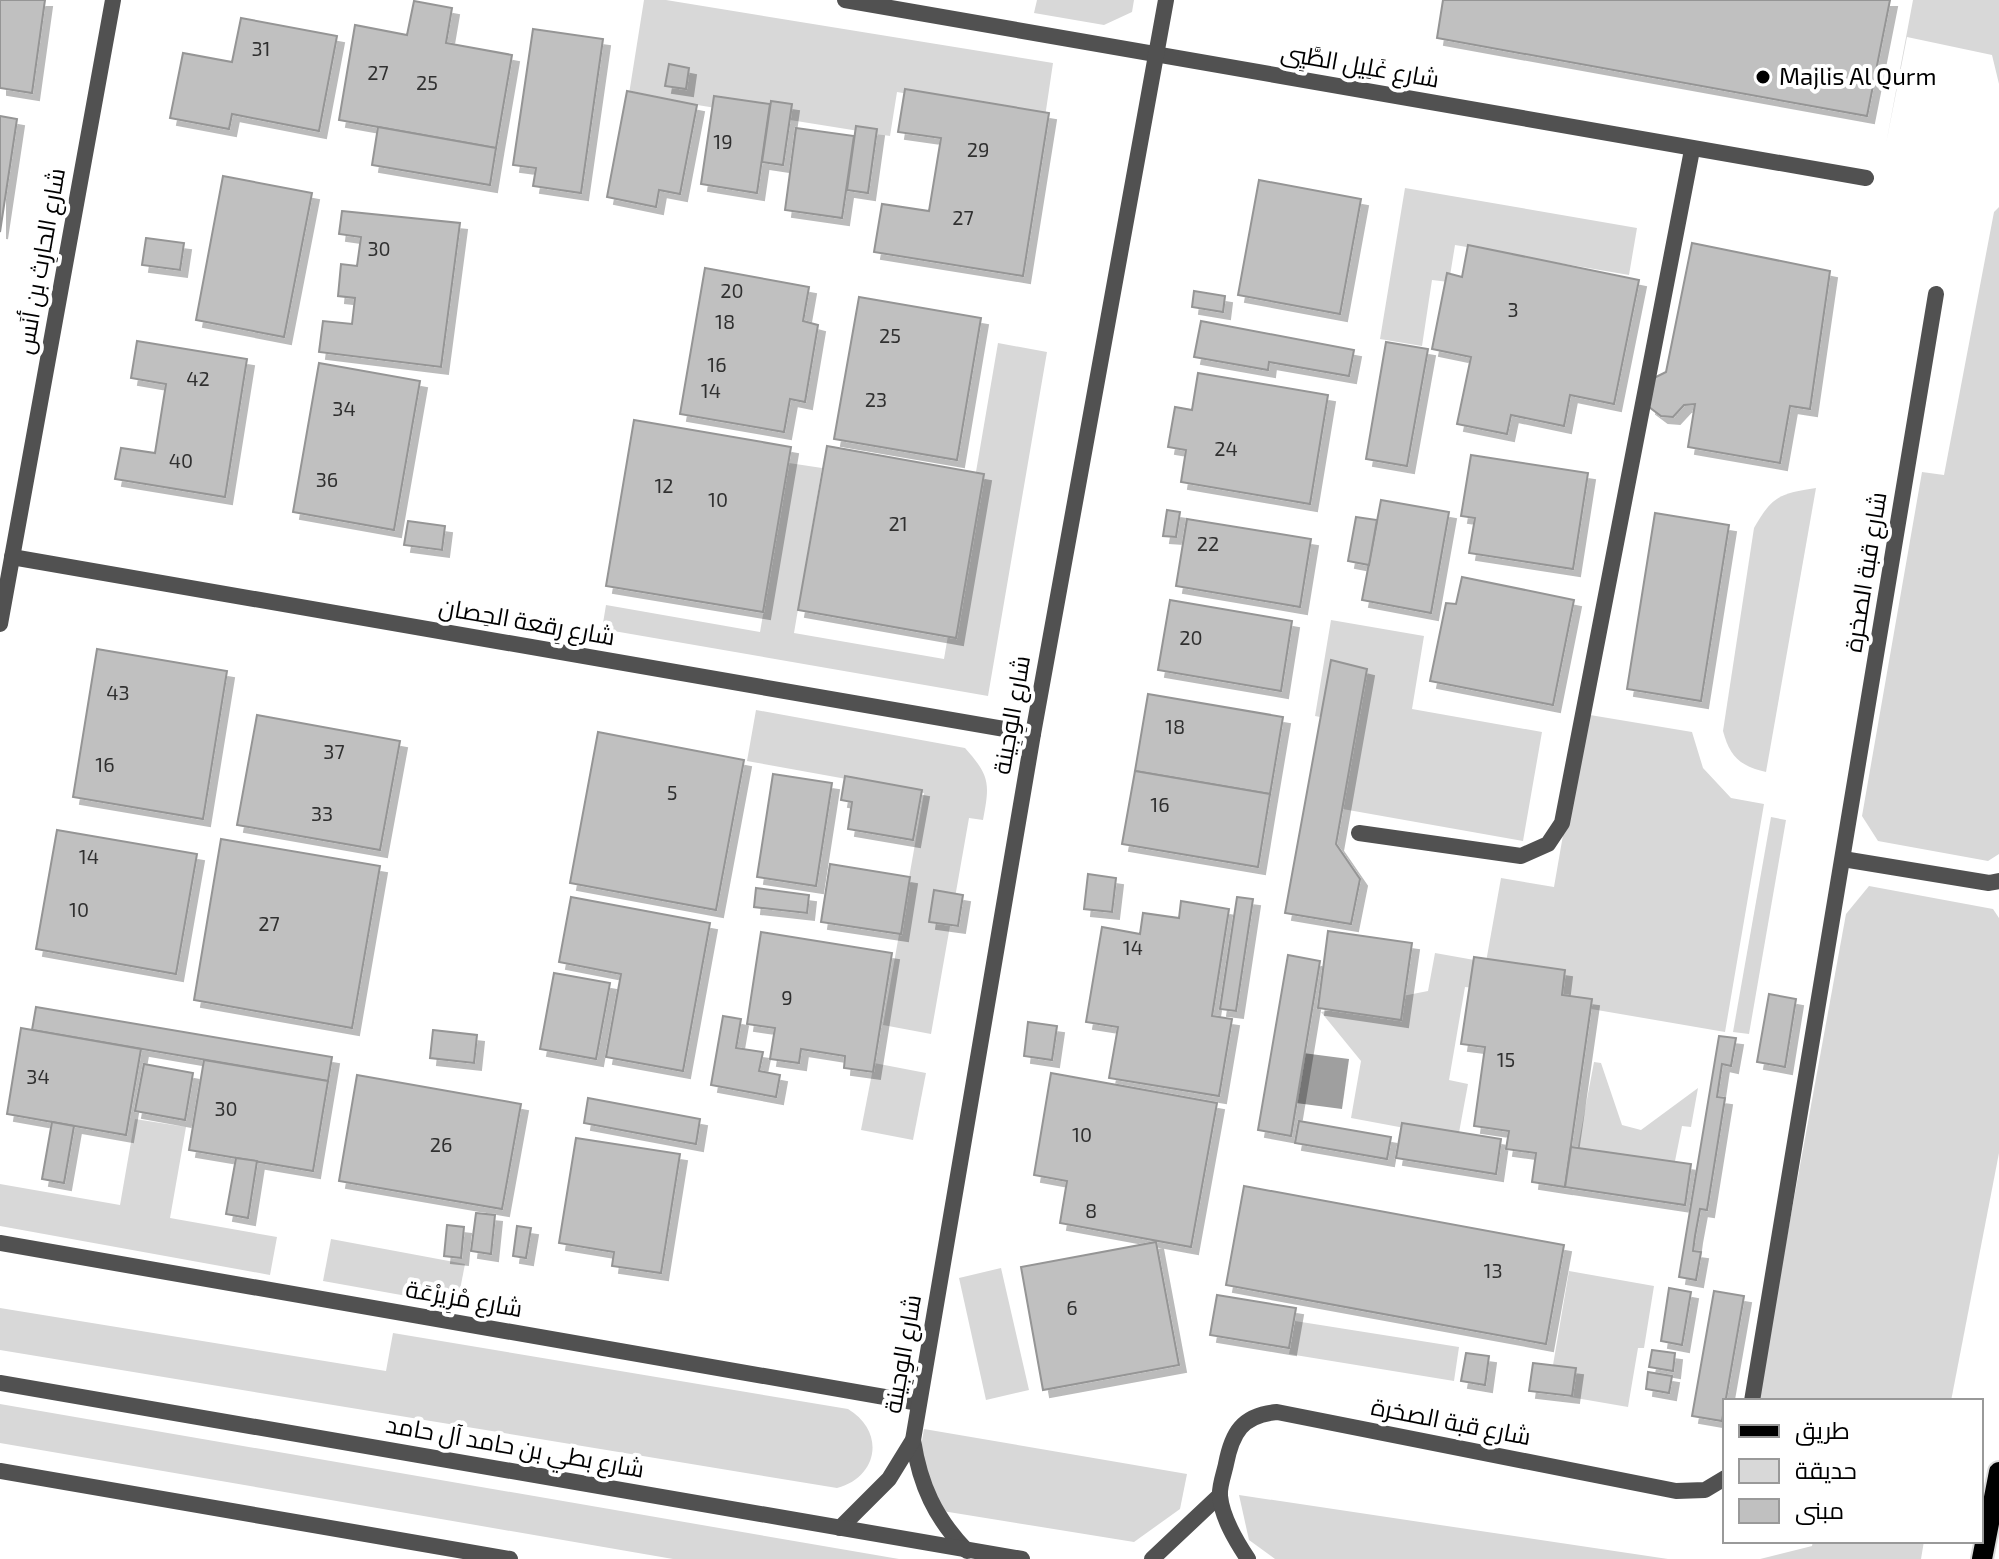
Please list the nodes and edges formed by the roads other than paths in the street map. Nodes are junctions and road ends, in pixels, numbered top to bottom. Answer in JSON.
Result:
{"nodes":[{"id":1,"x":113,"y":0,"type":"edge"},
{"id":2,"x":845,"y":0,"type":"edge"},
{"id":3,"x":1166,"y":0,"type":"edge"},
{"id":4,"x":1157,"y":53,"type":"junction"},
{"id":5,"x":1692,"y":150,"type":"junction"},
{"id":6,"x":1866,"y":178,"type":"dead end"},
{"id":7,"x":1936,"y":294,"type":"dead end"},
{"id":8,"x":6,"y":556,"type":"edge"},
{"id":9,"x":0,"y":624,"type":"edge"},
{"id":10,"x":1033,"y":734,"type":"junction"},
{"id":11,"x":1359,"y":833,"type":"dead end"},
{"id":12,"x":1843,"y":859,"type":"junction"},
{"id":13,"x":1996,"y":885,"type":"edge"},
{"id":14,"x":0,"y":1243,"type":"edge"},
{"id":15,"x":0,"y":1383,"type":"edge"},
{"id":16,"x":1752,"y":1399,"type":"edge"},
{"id":17,"x":919,"y":1403,"type":"junction"},
{"id":18,"x":913,"y":1440,"type":"junction"},
{"id":19,"x":0,"y":1471,"type":"edge"},
{"id":20,"x":1999,"y":1472,"type":"edge"},
{"id":21,"x":1723,"y":1479,"type":"edge"},
{"id":22,"x":1220,"y":1495,"type":"junction"},
{"id":23,"x":840,"y":1528,"type":"junction"},
{"id":24,"x":967,"y":1551,"type":"junction"},
{"id":25,"x":510,"y":1559,"type":"edge"},
{"id":26,"x":1022,"y":1559,"type":"edge"},
{"id":27,"x":1152,"y":1559,"type":"edge"},
{"id":28,"x":1248,"y":1559,"type":"edge"},
{"id":29,"x":1982,"y":1559,"type":"edge"}],
"edges":[{"from":1,"to":8,"type":"street","name":"شارع الحارِث بن أنَس"},
{"from":2,"to":4,"type":"street","name":"شارع غَلِيل الطَّيِي"},
{"from":3,"to":4,"type":"street","name":"شارع الوِجِينة"},
{"from":4,"to":5,"type":"street","name":"شارع غَلِيل الطَّيِي"},
{"from":4,"to":10,"type":"street","name":"شارع الوِجِينة"},
{"from":5,"to":6,"type":"street","name":"شارع غَلِيل الطَّيِي"},
{"from":5,"to":11,"type":"street"},
{"from":7,"to":12,"type":"street","name":"شارع قبة الصخرة"},
{"from":8,"to":9,"type":"street","name":"شارع الحارِث بن أنَس"},
{"from":8,"to":10,"type":"street","name":"شارع رِقعة الحِصان"},
{"from":10,"to":17,"type":"street","name":"شارع الوِجِينة"},
{"from":12,"to":13,"type":"street"},
{"from":12,"to":16,"type":"street","name":"شارع قبة الصخرة"},
{"from":14,"to":17,"type":"street","name":"شارع مْزِيرْعَة"},
{"from":15,"to":23,"type":"street","name":"شارع بطي بن حامد آل حامد"},
{"from":17,"to":18,"type":"street","name":"شارع الوِجِينة"},
{"from":18,"to":23,"type":"street","name":"شارع الوِجِينة"},
{"from":18,"to":24,"type":"street","name":"شارع الوِجِينة"},
{"from":19,"to":25,"type":"street"},
{"from":20,"to":29,"type":"main road"},
{"from":21,"to":22,"type":"street","name":"شارع قبة الصخرة"},
{"from":22,"to":27,"type":"street"},
{"from":22,"to":28,"type":"street","name":"شارع قبة الصخرة"},
{"from":23,"to":24,"type":"street","name":"شارع بطي بن حامد آل حامد"},
{"from":24,"to":26,"type":"street","name":"شارع بطي بن حامد آل حامد"}]}
